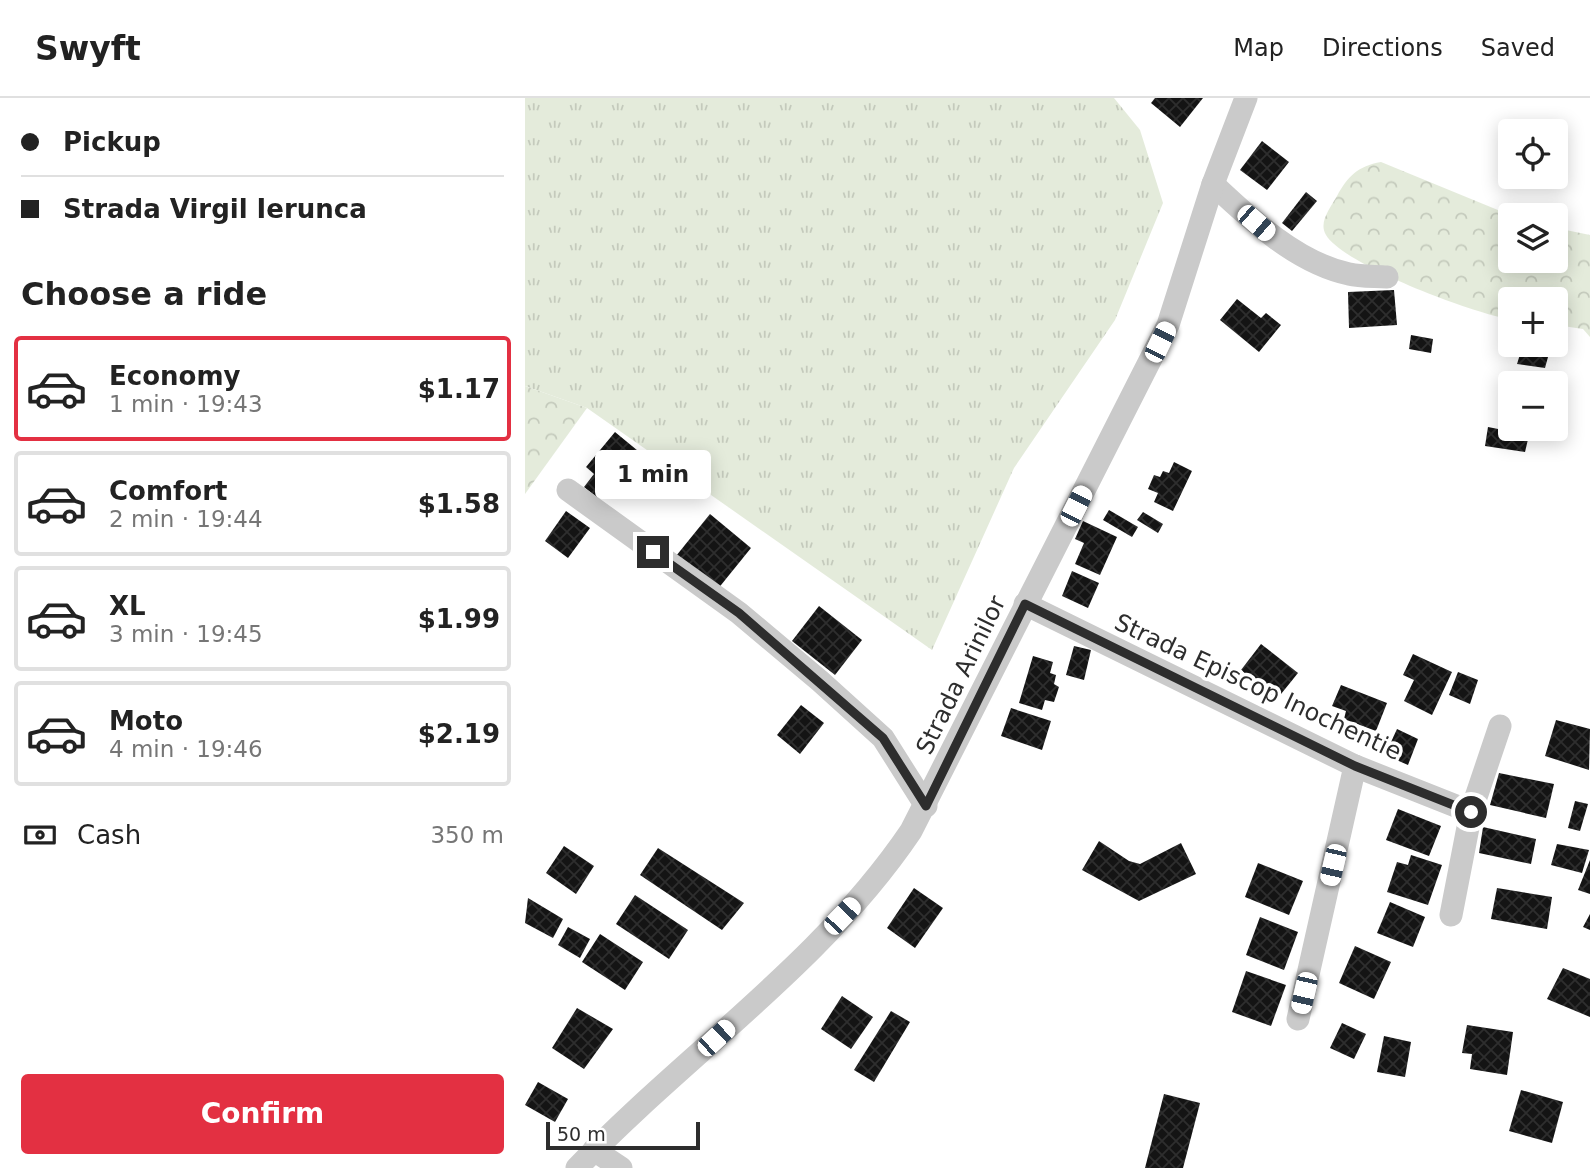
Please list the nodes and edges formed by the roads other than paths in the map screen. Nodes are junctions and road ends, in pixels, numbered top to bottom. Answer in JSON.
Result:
{"nodes":[{"id":1,"x":1245,"y":98,"type":"edge"},
{"id":2,"x":1213,"y":184,"type":"junction"},
{"id":3,"x":1387,"y":277,"type":"dead end"},
{"id":4,"x":568,"y":490,"type":"dead end"},
{"id":5,"x":1025,"y":604,"type":"junction"},
{"id":6,"x":1500,"y":726,"type":"dead end"},
{"id":7,"x":1355,"y":766,"type":"junction"},
{"id":8,"x":926,"y":806,"type":"junction"},
{"id":9,"x":1471,"y":812,"type":"junction"},
{"id":10,"x":1451,"y":915,"type":"dead end"},
{"id":11,"x":1298,"y":1019,"type":"dead end"},
{"id":12,"x":594,"y":1150,"type":"junction"},
{"id":13,"x":577,"y":1168,"type":"edge"},
{"id":14,"x":621,"y":1168,"type":"edge"}],
"edges":[{"from":1,"to":2,"type":"street","name":"Strada Arinilor"},
{"from":2,"to":3,"type":"street"},
{"from":2,"to":5,"type":"street","name":"Strada Arinilor"},
{"from":4,"to":8,"type":"street"},
{"from":5,"to":7,"type":"street","name":"Strada Episcop Inochentie"},
{"from":5,"to":8,"type":"street","name":"Strada Arinilor"},
{"from":6,"to":9,"type":"street"},
{"from":7,"to":9,"type":"street","name":"Strada Episcop Inochentie"},
{"from":7,"to":11,"type":"street"},
{"from":8,"to":12,"type":"street","name":"Strada Arinilor"},
{"from":9,"to":10,"type":"street"},
{"from":12,"to":13,"type":"street","name":"Strada Arinilor"},
{"from":12,"to":14,"type":"street"}]}
